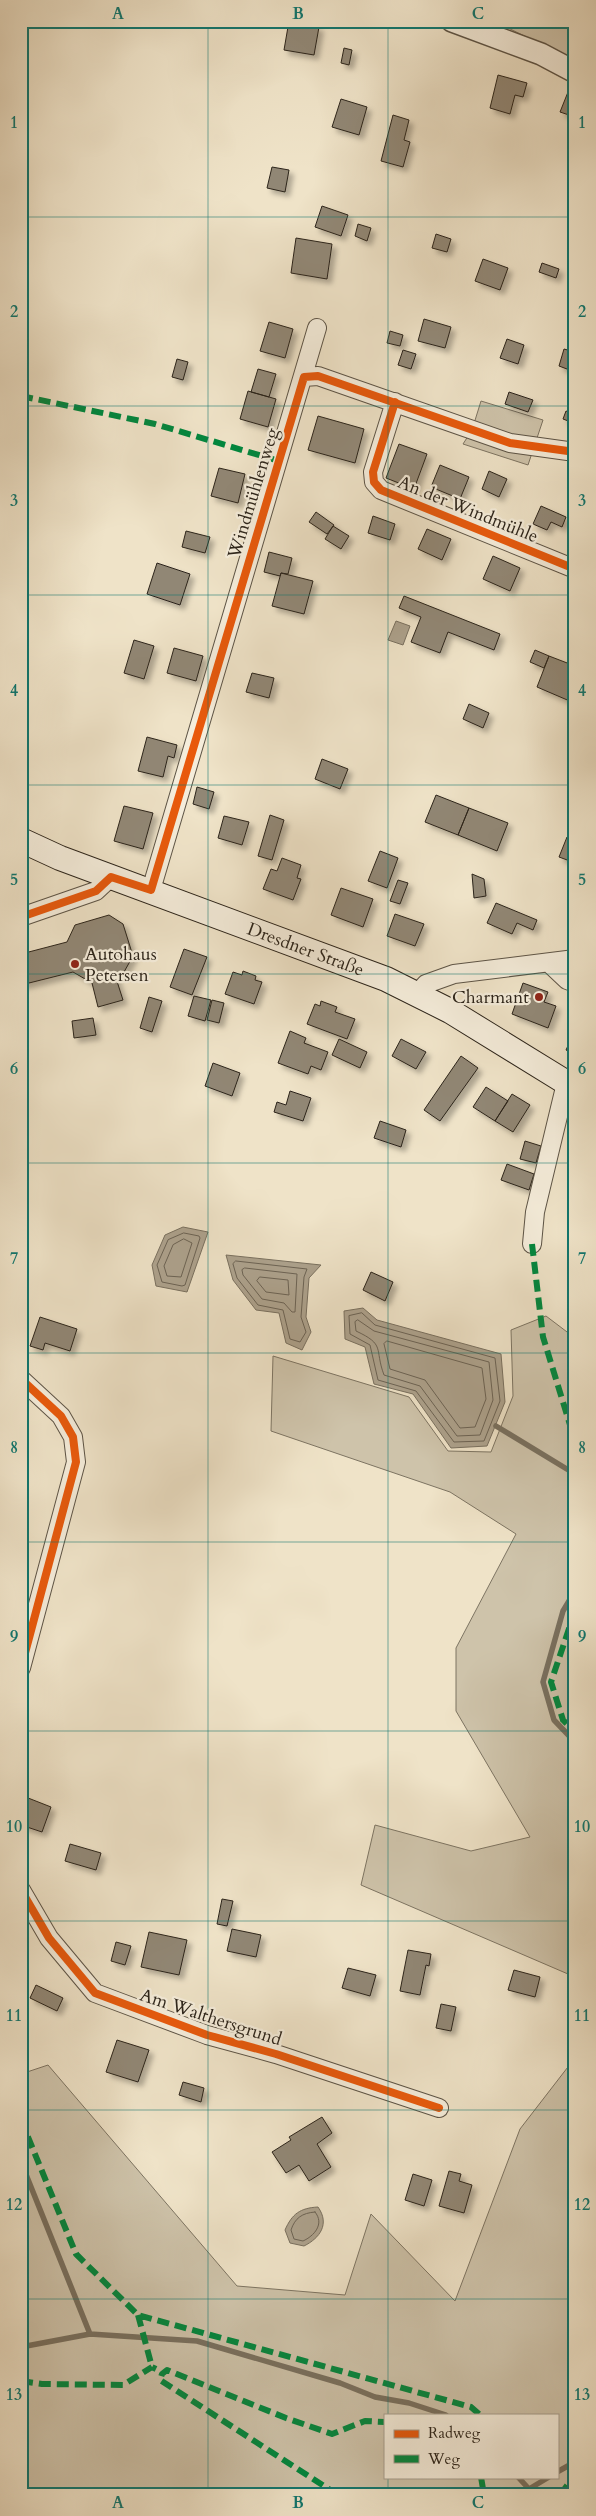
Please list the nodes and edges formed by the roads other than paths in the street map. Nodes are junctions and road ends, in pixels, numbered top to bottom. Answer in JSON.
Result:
{"nodes":[{"id":1,"x":452,"y":21,"type":"edge"},
{"id":2,"x":575,"y":72,"type":"edge"},
{"id":3,"x":317,"y":328,"type":"dead end"},
{"id":4,"x":304,"y":377,"type":"junction"},
{"id":5,"x":395,"y":402,"type":"junction"},
{"id":6,"x":575,"y":452,"type":"edge"},
{"id":7,"x":575,"y":569,"type":"edge"},
{"id":8,"x":21,"y":840,"type":"edge"},
{"id":9,"x":111,"y":877,"type":"junction"},
{"id":10,"x":151,"y":890,"type":"junction"},
{"id":11,"x":21,"y":917,"type":"edge"},
{"id":12,"x":575,"y":959,"type":"edge"},
{"id":13,"x":550,"y":963,"type":"junction"},
{"id":14,"x":575,"y":983,"type":"edge"},
{"id":15,"x":417,"y":994,"type":"junction"},
{"id":16,"x":570,"y":1085,"type":"edge"},
{"id":17,"x":532,"y":1244,"type":"dead end"},
{"id":18,"x":21,"y":1379,"type":"edge"},
{"id":19,"x":21,"y":1668,"type":"edge"},
{"id":20,"x":21,"y":1890,"type":"edge"},
{"id":21,"x":439,"y":2108,"type":"dead end"}],
"edges":[{"from":1,"to":2,"type":"street"},
{"from":3,"to":4,"type":"street","name":"Windmühlenweg"},
{"from":4,"to":5,"type":"street"},
{"from":4,"to":10,"type":"street","name":"Windmühlenweg"},
{"from":5,"to":6,"type":"street"},
{"from":5,"to":7,"type":"street","name":"An der Windmühle"},
{"from":8,"to":9,"type":"main road","name":"Dresdner Straße"},
{"from":9,"to":10,"type":"main road","name":"Dresdner Straße"},
{"from":9,"to":11,"type":"street"},
{"from":10,"to":15,"type":"main road","name":"Dresdner Straße"},
{"from":12,"to":13,"type":"street"},
{"from":13,"to":14,"type":"street"},
{"from":13,"to":15,"type":"street"},
{"from":15,"to":16,"type":"main road","name":"Dresdner Straße"},
{"from":16,"to":17,"type":"street"},
{"from":18,"to":19,"type":"street"},
{"from":20,"to":21,"type":"street","name":"Am Walthersgrund"}]}
